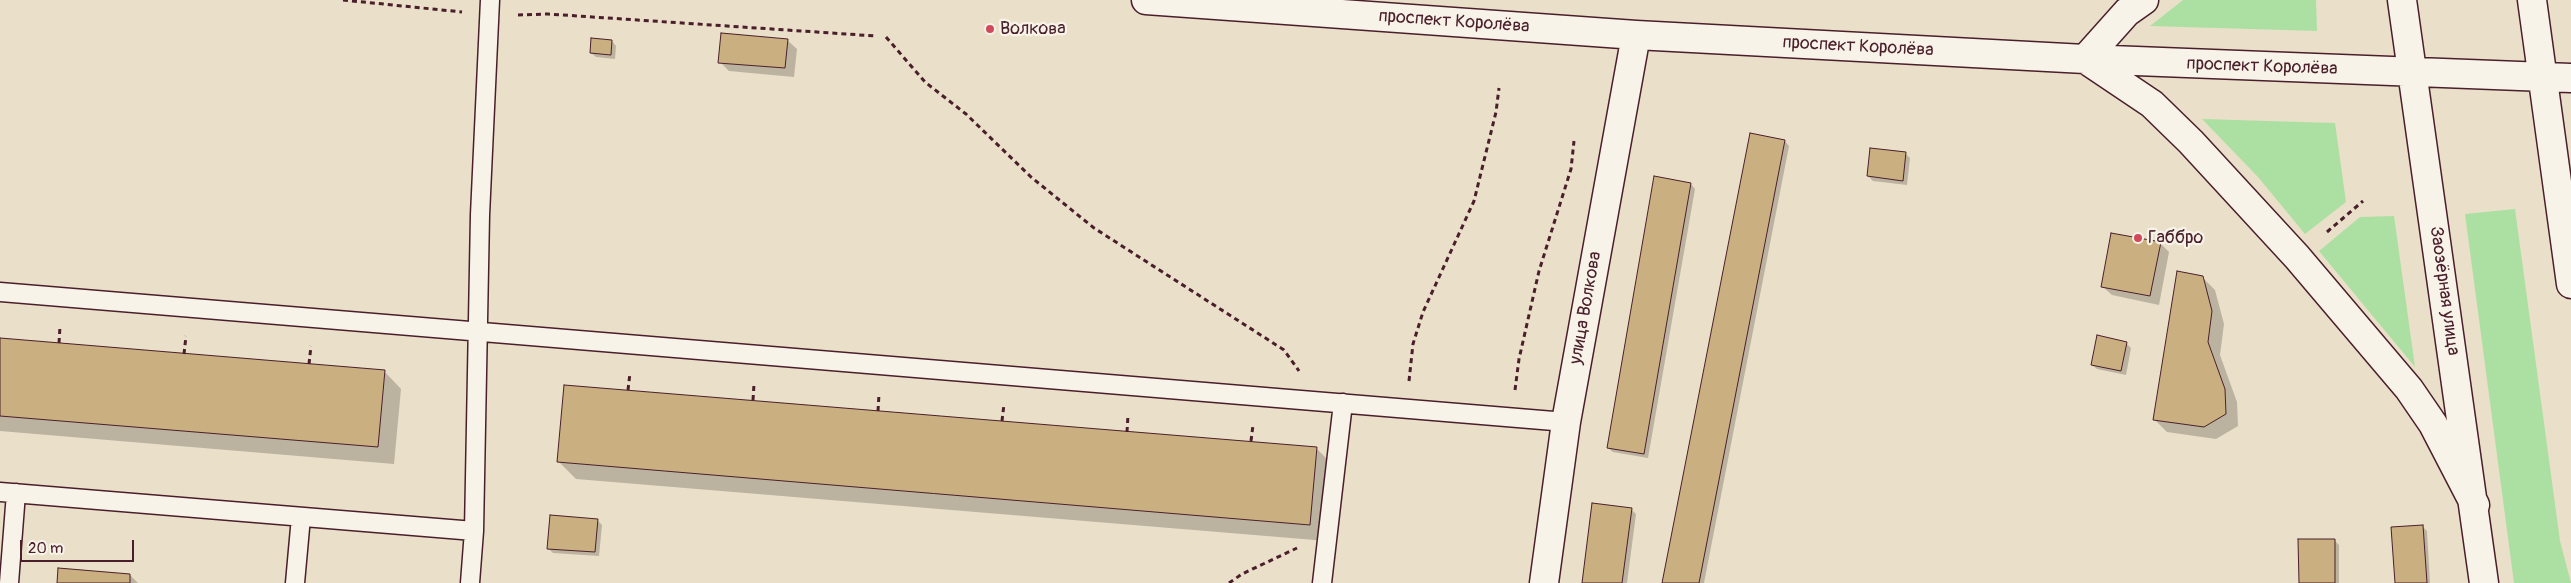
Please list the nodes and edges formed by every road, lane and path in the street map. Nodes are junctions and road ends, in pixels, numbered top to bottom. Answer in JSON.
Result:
{"nodes":[{"id":1,"x":343,"y":0,"type":"edge"},
{"id":2,"x":1146,"y":0,"type":"edge"},
{"id":3,"x":2144,"y":0,"type":"edge"},
{"id":4,"x":2402,"y":0,"type":"edge"},
{"id":5,"x":2532,"y":0,"type":"edge"},
{"id":6,"x":489,"y":8,"type":"edge"},
{"id":7,"x":1636,"y":35,"type":"junction"},
{"id":8,"x":876,"y":36,"type":"dead end"},
{"id":9,"x":886,"y":37,"type":"dead end"},
{"id":10,"x":2085,"y":59,"type":"junction"},
{"id":11,"x":2413,"y":72,"type":"junction"},
{"id":12,"x":2543,"y":77,"type":"junction"},
{"id":13,"x":2571,"y":78,"type":"edge"},
{"id":14,"x":1499,"y":88,"type":"dead end"},
{"id":15,"x":1574,"y":141,"type":"dead end"},
{"id":16,"x":2363,"y":201,"type":"dead end"},
{"id":17,"x":2327,"y":232,"type":"dead end"},
{"id":18,"x":2571,"y":284,"type":"edge"},
{"id":19,"x":0,"y":292,"type":"edge"},
{"id":20,"x":61,"y":320,"type":"dead end"},
{"id":21,"x":186,"y":330,"type":"dead end"},
{"id":22,"x":477,"y":332,"type":"junction"},
{"id":23,"x":312,"y":341,"type":"dead end"},
{"id":24,"x":59,"y":343,"type":"dead end"},
{"id":25,"x":184,"y":354,"type":"dead end"},
{"id":26,"x":309,"y":364,"type":"dead end"},
{"id":27,"x":1321,"y":402,"type":"junction"},
{"id":28,"x":1343,"y":403,"type":"junction"},
{"id":29,"x":1406,"y":409,"type":"junction"},
{"id":30,"x":1512,"y":417,"type":"junction"},
{"id":31,"x":1566,"y":422,"type":"junction"},
{"id":32,"x":8,"y":492,"type":"edge"},
{"id":33,"x":2475,"y":505,"type":"junction"},
{"id":34,"x":301,"y":517,"type":"junction"},
{"id":35,"x":474,"y":531,"type":"junction"},
{"id":36,"x":1328,"y":534,"type":"junction"},
{"id":37,"x":9,"y":583,"type":"edge"},
{"id":38,"x":296,"y":583,"type":"edge"},
{"id":39,"x":470,"y":583,"type":"edge"},
{"id":40,"x":1229,"y":583,"type":"edge"},
{"id":41,"x":1322,"y":583,"type":"edge"},
{"id":42,"x":1544,"y":583,"type":"edge"},
{"id":43,"x":2484,"y":583,"type":"edge"}],
"edges":[{"from":1,"to":6,"type":"path"},
{"from":2,"to":7,"type":"main road","name":"проспект Королёва"},
{"from":3,"to":10,"type":"main road"},
{"from":4,"to":11,"type":"main road","name":"Заозёрная улица"},
{"from":5,"to":12,"type":"main road"},
{"from":6,"to":8,"type":"path"},
{"from":6,"to":22,"type":"lane"},
{"from":7,"to":10,"type":"main road","name":"проспект Королёва"},
{"from":7,"to":31,"type":"main road","name":"улица Волкова"},
{"from":9,"to":27,"type":"path"},
{"from":10,"to":11,"type":"main road","name":"проспект Королёва"},
{"from":10,"to":33,"type":"main road"},
{"from":11,"to":12,"type":"main road","name":"проспект Королёва"},
{"from":11,"to":33,"type":"main road","name":"Заозёрная улица"},
{"from":12,"to":13,"type":"main road","name":"проспект Королёва"},
{"from":12,"to":18,"type":"main road"},
{"from":14,"to":29,"type":"path"},
{"from":15,"to":30,"type":"path"},
{"from":16,"to":17,"type":"path"},
{"from":19,"to":22,"type":"lane"},
{"from":20,"to":24,"type":"path"},
{"from":21,"to":25,"type":"path"},
{"from":22,"to":27,"type":"lane"},
{"from":22,"to":35,"type":"lane"},
{"from":23,"to":26,"type":"path"},
{"from":27,"to":28,"type":"lane"},
{"from":28,"to":29,"type":"lane"},
{"from":28,"to":36,"type":"lane"},
{"from":29,"to":30,"type":"lane"},
{"from":30,"to":31,"type":"lane"},
{"from":31,"to":42,"type":"main road","name":"улица Волкова"},
{"from":32,"to":34,"type":"lane"},
{"from":32,"to":37,"type":"lane"},
{"from":33,"to":43,"type":"main road","name":"Заозёрная улица"},
{"from":34,"to":35,"type":"lane"},
{"from":34,"to":38,"type":"lane"},
{"from":35,"to":39,"type":"lane"},
{"from":36,"to":40,"type":"path"},
{"from":36,"to":41,"type":"lane"}]}
